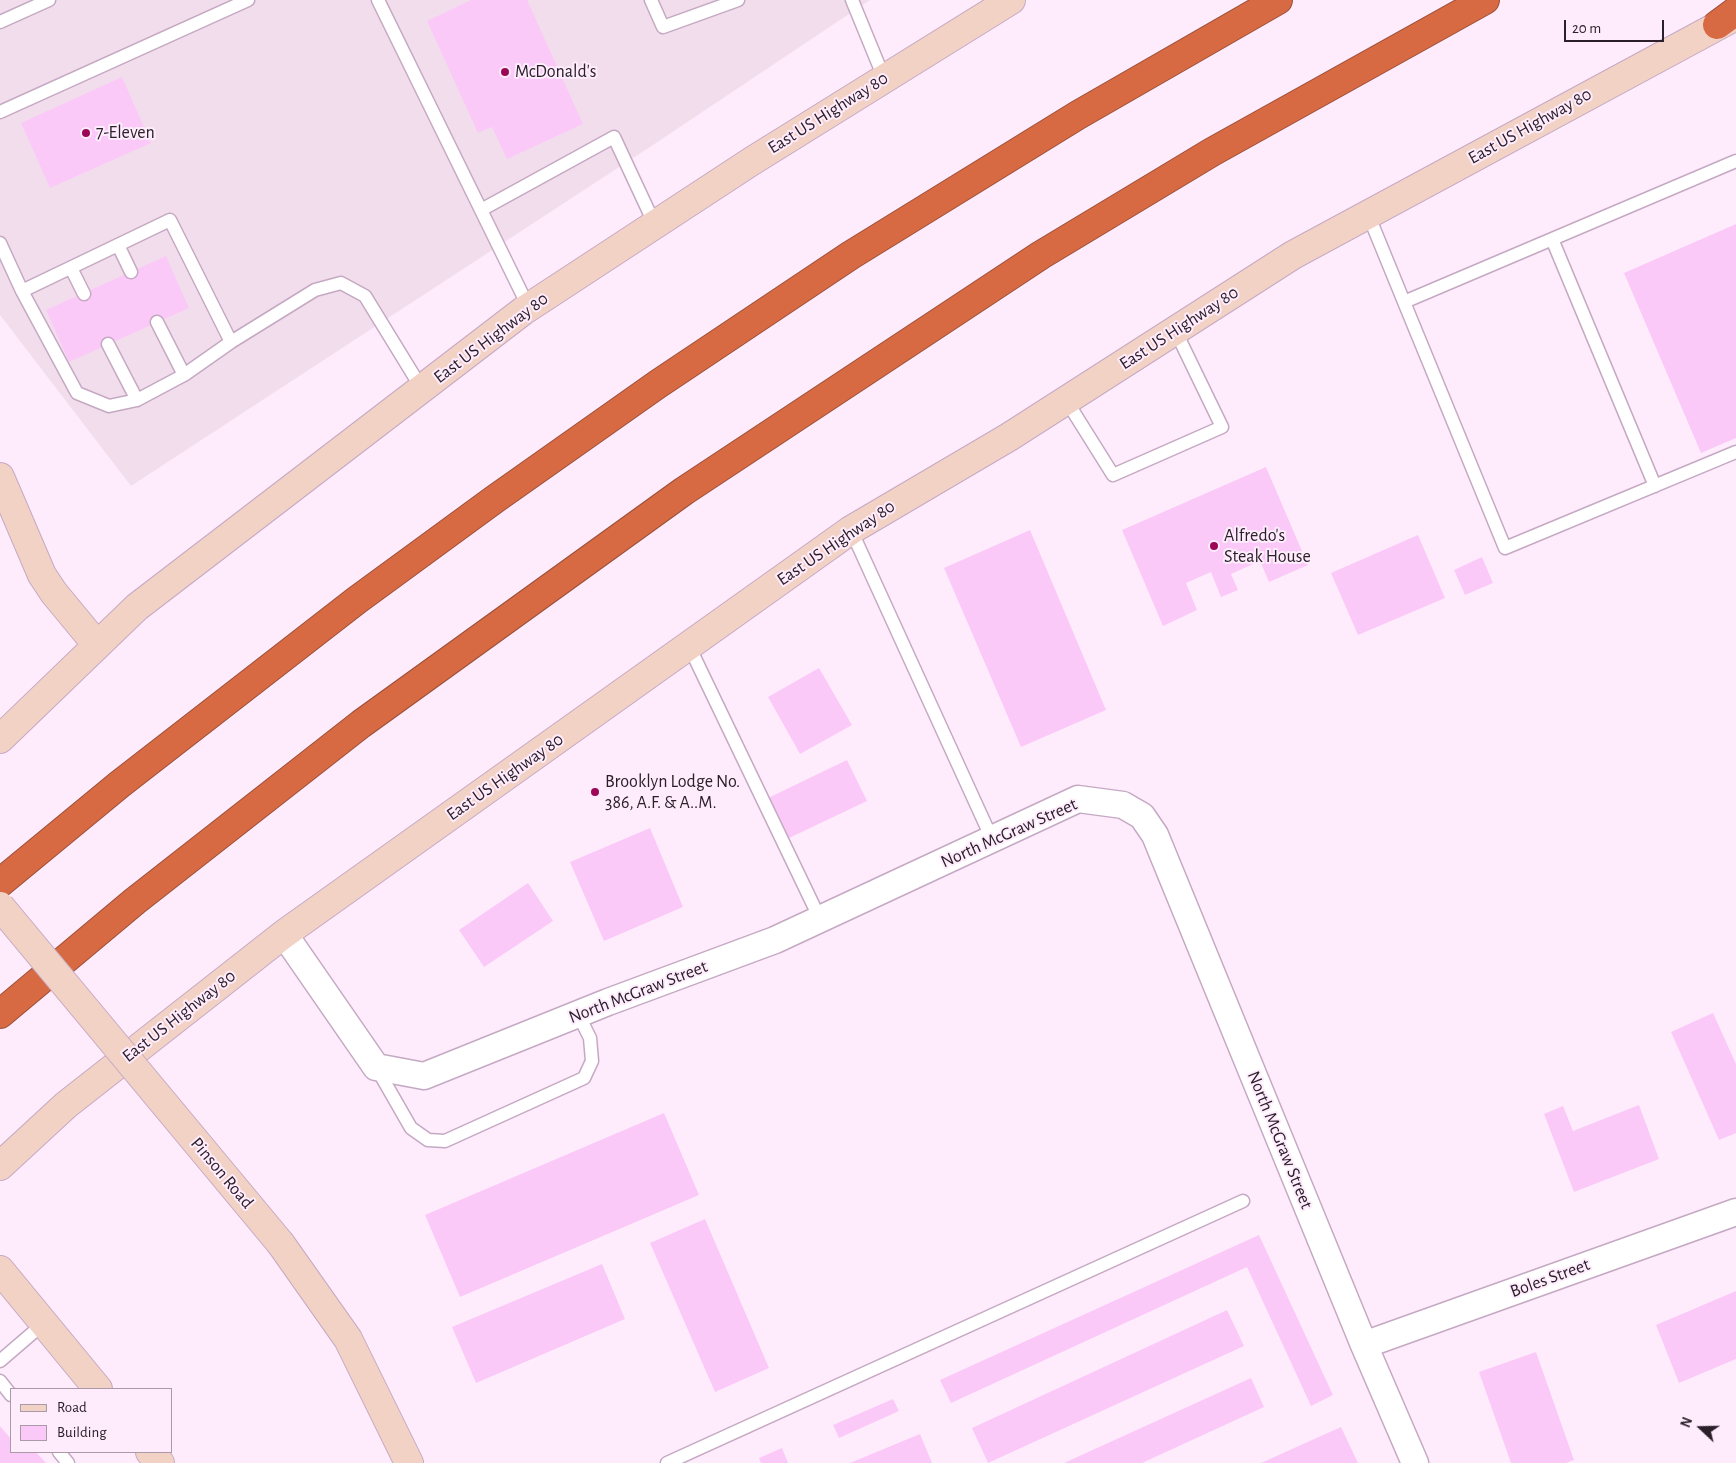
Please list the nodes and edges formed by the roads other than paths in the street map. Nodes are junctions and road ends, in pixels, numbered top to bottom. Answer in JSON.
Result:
{"nodes":[{"id":1,"x":49,"y":0,"type":"edge"},
{"id":2,"x":248,"y":0,"type":"edge"},
{"id":3,"x":378,"y":0,"type":"edge"},
{"id":4,"x":651,"y":0,"type":"edge"},
{"id":5,"x":738,"y":0,"type":"edge"},
{"id":6,"x":852,"y":0,"type":"edge"},
{"id":7,"x":1011,"y":0,"type":"edge"},
{"id":8,"x":1278,"y":0,"type":"edge"},
{"id":9,"x":1485,"y":0,"type":"edge"},
{"id":10,"x":1730,"y":17,"type":"edge"},
{"id":11,"x":0,"y":22,"type":"edge"},
{"id":12,"x":884,"y":78,"type":"junction"},
{"id":13,"x":0,"y":112,"type":"edge"},
{"id":14,"x":1736,"y":160,"type":"edge"},
{"id":15,"x":481,"y":210,"type":"junction"},
{"id":16,"x":1368,"y":214,"type":"junction"},
{"id":17,"x":655,"y":225,"type":"junction"},
{"id":18,"x":1552,"y":239,"type":"junction"},
{"id":19,"x":0,"y":243,"type":"edge"},
{"id":20,"x":118,"y":245,"type":"junction"},
{"id":21,"x":71,"y":268,"type":"junction"},
{"id":22,"x":132,"y":272,"type":"dead end"},
{"id":23,"x":22,"y":291,"type":"junction"},
{"id":24,"x":84,"y":294,"type":"dead end"},
{"id":25,"x":1404,"y":302,"type":"junction"},
{"id":26,"x":529,"y":308,"type":"junction"},
{"id":27,"x":157,"y":322,"type":"dead end"},
{"id":28,"x":1175,"y":330,"type":"junction"},
{"id":29,"x":231,"y":342,"type":"junction"},
{"id":30,"x":108,"y":344,"type":"dead end"},
{"id":31,"x":184,"y":375,"type":"junction"},
{"id":32,"x":422,"y":390,"type":"junction"},
{"id":33,"x":137,"y":400,"type":"junction"},
{"id":34,"x":1066,"y":400,"type":"junction"},
{"id":35,"x":1736,"y":452,"type":"edge"},
{"id":36,"x":0,"y":477,"type":"edge"},
{"id":37,"x":1655,"y":486,"type":"junction"},
{"id":38,"x":851,"y":530,"type":"junction"},
{"id":39,"x":96,"y":645,"type":"junction"},
{"id":40,"x":689,"y":646,"type":"junction"},
{"id":41,"x":0,"y":739,"type":"edge"},
{"id":42,"x":992,"y":839,"type":"junction"},
{"id":43,"x":0,"y":883,"type":"edge"},
{"id":44,"x":0,"y":906,"type":"edge"},
{"id":45,"x":820,"y":919,"type":"junction"},
{"id":46,"x":284,"y":934,"type":"junction"},
{"id":47,"x":0,"y":1014,"type":"edge"},
{"id":48,"x":578,"y":1014,"type":"junction"},
{"id":49,"x":376,"y":1067,"type":"junction"},
{"id":50,"x":0,"y":1166,"type":"edge"},
{"id":51,"x":1243,"y":1201,"type":"dead end"},
{"id":52,"x":1736,"y":1212,"type":"edge"},
{"id":53,"x":0,"y":1270,"type":"edge"},
{"id":54,"x":43,"y":1324,"type":"junction"},
{"id":55,"x":1364,"y":1345,"type":"junction"},
{"id":56,"x":0,"y":1361,"type":"edge"},
{"id":57,"x":0,"y":1381,"type":"edge"},
{"id":58,"x":97,"y":1388,"type":"edge"},
{"id":59,"x":10,"y":1394,"type":"edge"},
{"id":60,"x":60,"y":1453,"type":"edge"},
{"id":61,"x":151,"y":1453,"type":"edge"},
{"id":62,"x":68,"y":1463,"type":"edge"},
{"id":63,"x":160,"y":1463,"type":"edge"},
{"id":64,"x":409,"y":1463,"type":"edge"},
{"id":65,"x":667,"y":1463,"type":"edge"},
{"id":66,"x":1415,"y":1463,"type":"edge"}],
"edges":[{"from":1,"to":11,"type":"lane"},
{"from":2,"to":13,"type":"lane"},
{"from":3,"to":15,"type":"lane"},
{"from":4,"to":5,"type":"lane"},
{"from":6,"to":12,"type":"lane"},
{"from":7,"to":12,"type":"main road","name":"East US Highway 80"},
{"from":8,"to":43,"type":"highway"},
{"from":9,"to":47,"type":"highway"},
{"from":10,"to":16,"type":"main road","name":"East US Highway 80"},
{"from":12,"to":17,"type":"main road","name":"East US Highway 80"},
{"from":14,"to":18,"type":"lane"},
{"from":15,"to":17,"type":"lane"},
{"from":15,"to":26,"type":"lane"},
{"from":16,"to":25,"type":"lane"},
{"from":16,"to":28,"type":"main road","name":"East US Highway 80"},
{"from":17,"to":26,"type":"main road","name":"East US Highway 80"},
{"from":18,"to":25,"type":"lane"},
{"from":18,"to":37,"type":"lane"},
{"from":19,"to":23,"type":"lane"},
{"from":20,"to":21,"type":"lane"},
{"from":20,"to":22,"type":"lane"},
{"from":20,"to":29,"type":"lane"},
{"from":21,"to":23,"type":"lane"},
{"from":21,"to":24,"type":"lane"},
{"from":23,"to":33,"type":"lane"},
{"from":25,"to":37,"type":"lane"},
{"from":26,"to":32,"type":"main road","name":"East US Highway 80"},
{"from":27,"to":31,"type":"lane"},
{"from":28,"to":34,"type":"main road","name":"East US Highway 80"},
{"from":28,"to":34,"type":"lane"},
{"from":29,"to":31,"type":"lane"},
{"from":29,"to":32,"type":"lane"},
{"from":30,"to":33,"type":"lane"},
{"from":31,"to":33,"type":"lane"},
{"from":32,"to":39,"type":"main road","name":"East US Highway 80"},
{"from":34,"to":38,"type":"main road","name":"East US Highway 80"},
{"from":35,"to":37,"type":"lane"},
{"from":36,"to":39,"type":"main road"},
{"from":38,"to":40,"type":"main road","name":"East US Highway 80"},
{"from":38,"to":42,"type":"lane"},
{"from":39,"to":41,"type":"main road","name":"East US Highway 80"},
{"from":40,"to":45,"type":"lane"},
{"from":40,"to":46,"type":"main road","name":"East US Highway 80"},
{"from":42,"to":45,"type":"street","name":"North McGraw Street"},
{"from":42,"to":55,"type":"street","name":"North McGraw Street"},
{"from":44,"to":64,"type":"main road","name":"Pinson Road","bridge":true},
{"from":45,"to":48,"type":"street","name":"North McGraw Street"},
{"from":46,"to":49,"type":"street"},
{"from":46,"to":50,"type":"main road","name":"East US Highway 80"},
{"from":48,"to":49,"type":"street","name":"North McGraw Street"},
{"from":48,"to":49,"type":"lane"},
{"from":51,"to":65,"type":"lane"},
{"from":52,"to":55,"type":"street","name":"Boles Street"},
{"from":53,"to":54,"type":"main road"},
{"from":54,"to":56,"type":"lane"},
{"from":54,"to":58,"type":"main road"},
{"from":55,"to":66,"type":"street","name":"North McGraw Street"},
{"from":57,"to":59,"type":"lane"},
{"from":60,"to":62,"type":"lane"},
{"from":61,"to":63,"type":"main road"}]}
